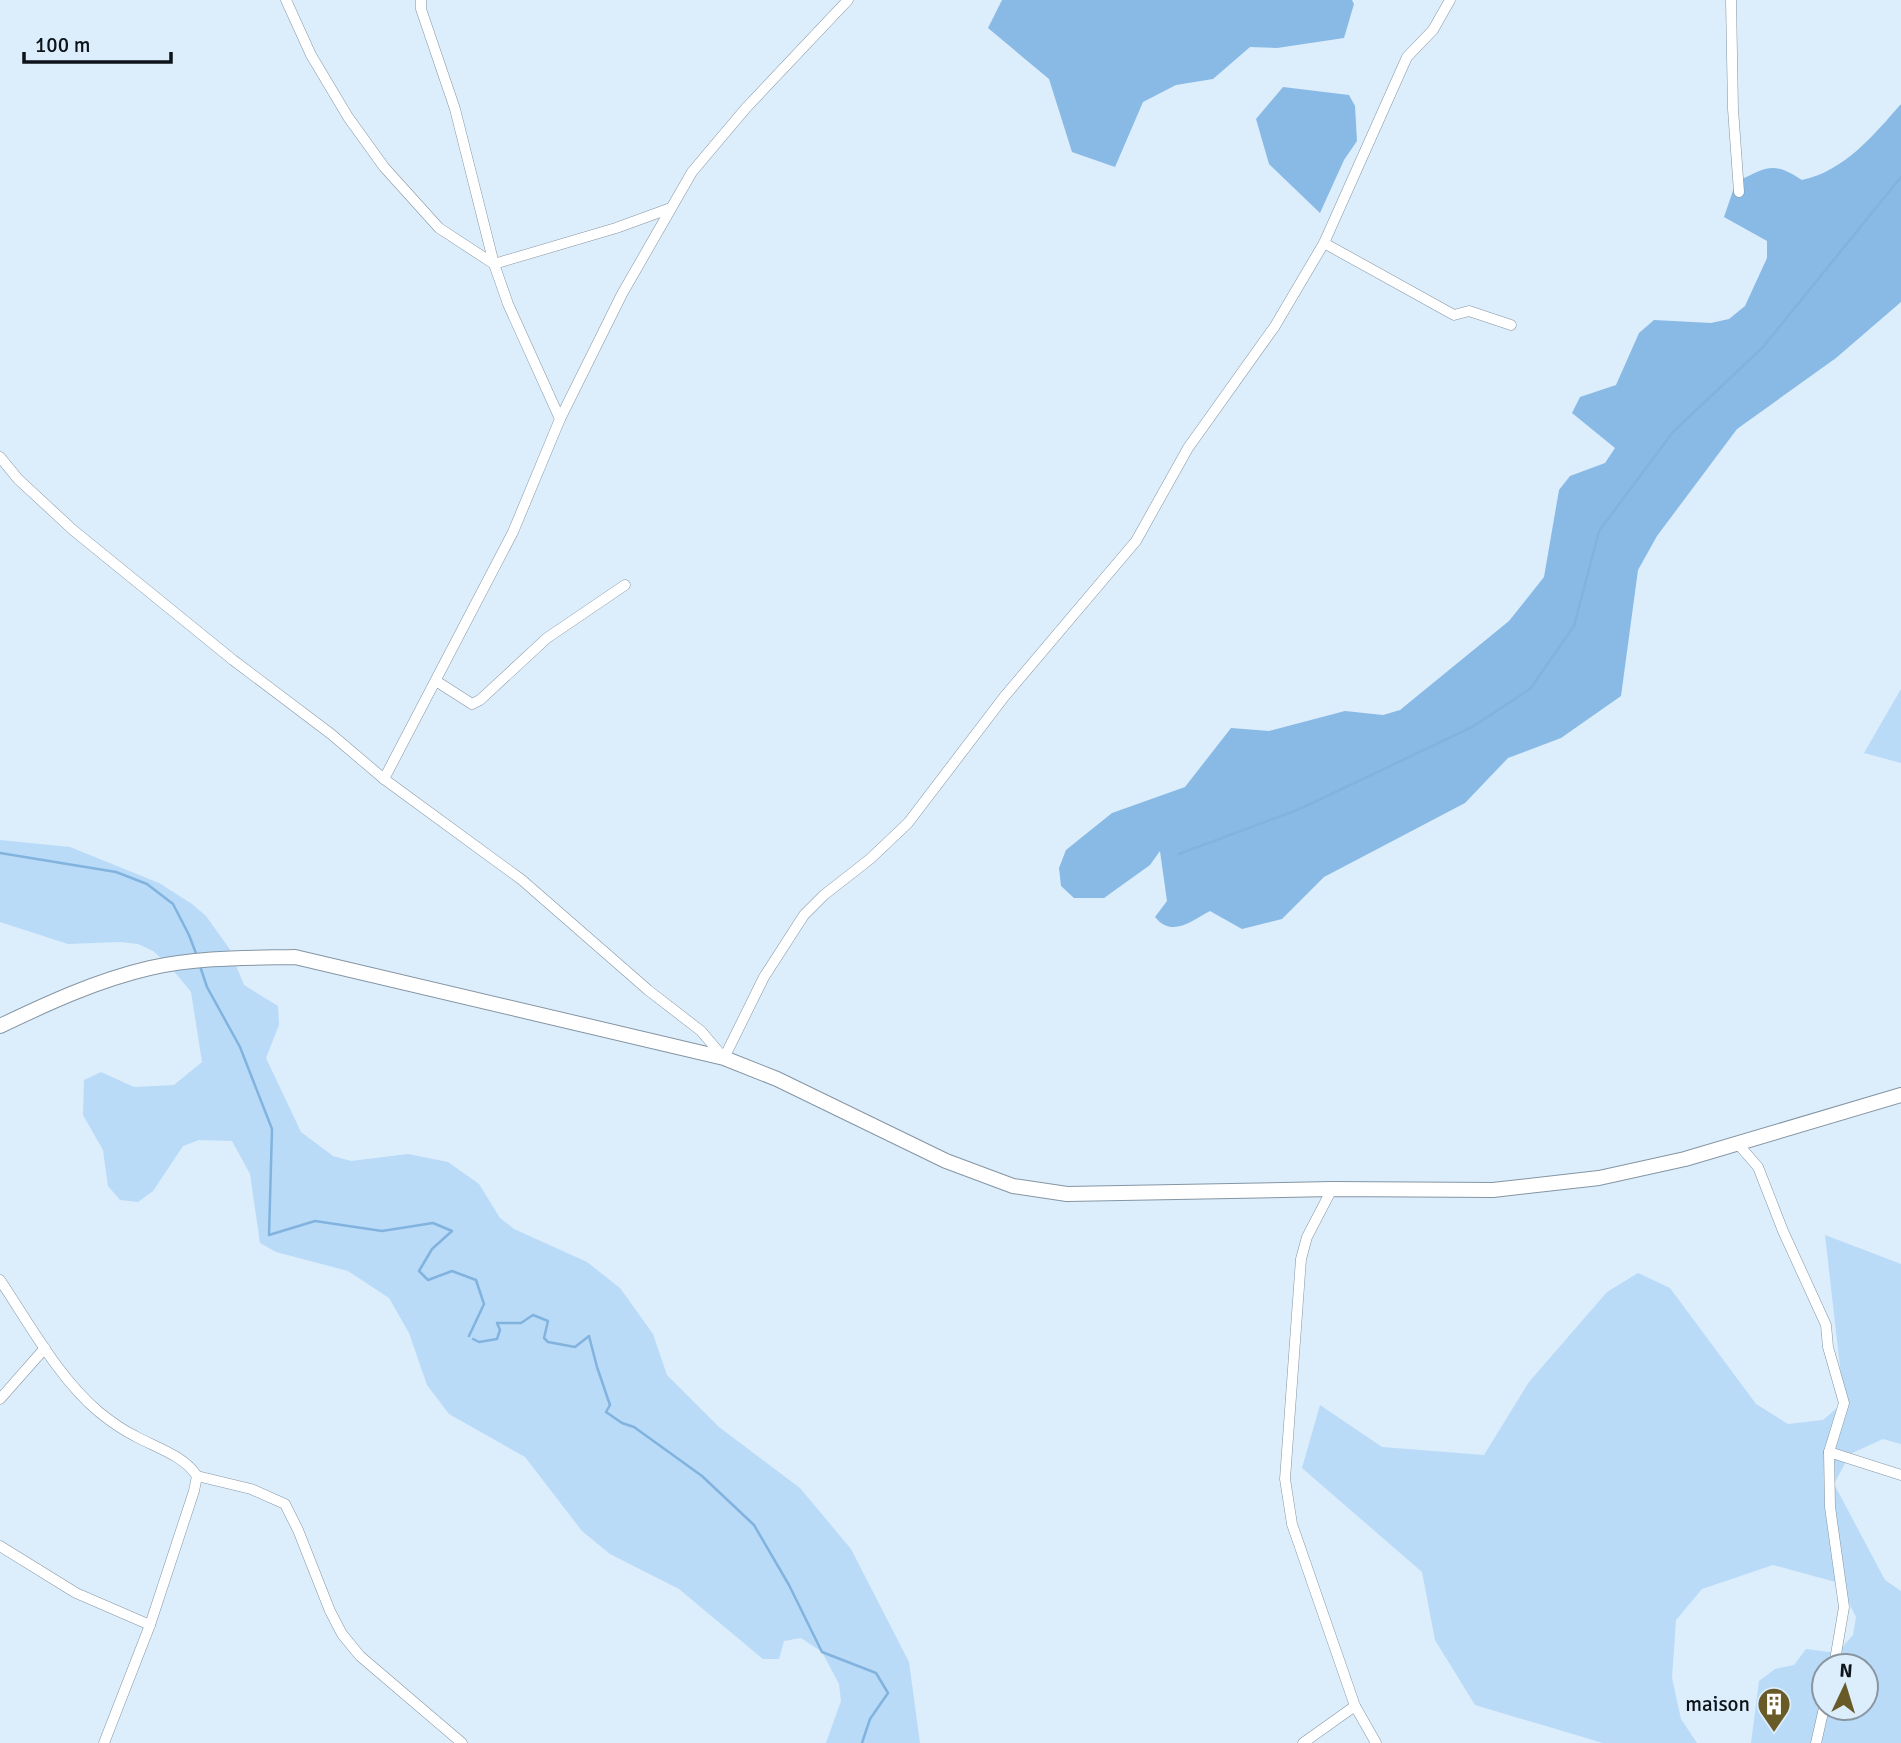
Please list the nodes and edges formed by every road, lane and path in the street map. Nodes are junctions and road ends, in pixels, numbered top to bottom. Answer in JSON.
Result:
{"nodes":[{"id":1,"x":286,"y":0,"type":"edge"},
{"id":2,"x":421,"y":0,"type":"edge"},
{"id":3,"x":848,"y":0,"type":"edge"},
{"id":4,"x":1450,"y":0,"type":"edge"},
{"id":5,"x":1731,"y":0,"type":"edge"},
{"id":6,"x":1739,"y":192,"type":"dead end"},
{"id":7,"x":671,"y":208,"type":"junction"},
{"id":8,"x":1324,"y":243,"type":"junction"},
{"id":9,"x":494,"y":264,"type":"junction"},
{"id":10,"x":1511,"y":325,"type":"dead end"},
{"id":11,"x":560,"y":419,"type":"junction"},
{"id":12,"x":0,"y":457,"type":"edge"},
{"id":13,"x":625,"y":585,"type":"dead end"},
{"id":14,"x":436,"y":681,"type":"junction"},
{"id":15,"x":384,"y":779,"type":"junction"},
{"id":16,"x":0,"y":1026,"type":"edge"},
{"id":17,"x":724,"y":1058,"type":"junction"},
{"id":18,"x":1901,"y":1095,"type":"edge"},
{"id":19,"x":1738,"y":1144,"type":"junction"},
{"id":20,"x":1332,"y":1189,"type":"junction"},
{"id":21,"x":0,"y":1280,"type":"edge"},
{"id":22,"x":45,"y":1348,"type":"junction"},
{"id":23,"x":0,"y":1399,"type":"edge"},
{"id":24,"x":1829,"y":1452,"type":"junction"},
{"id":25,"x":1901,"y":1475,"type":"edge"},
{"id":26,"x":197,"y":1476,"type":"junction"},
{"id":27,"x":0,"y":1546,"type":"edge"},
{"id":28,"x":150,"y":1625,"type":"junction"},
{"id":29,"x":1836,"y":1652,"type":"edge"},
{"id":30,"x":1355,"y":1706,"type":"junction"},
{"id":31,"x":1821,"y":1722,"type":"edge"},
{"id":32,"x":104,"y":1743,"type":"edge"},
{"id":33,"x":463,"y":1743,"type":"edge"},
{"id":34,"x":1303,"y":1743,"type":"edge"},
{"id":35,"x":1376,"y":1743,"type":"edge"},
{"id":36,"x":1816,"y":1743,"type":"edge"}],
"edges":[{"from":1,"to":9,"type":"street"},
{"from":2,"to":9,"type":"street"},
{"from":3,"to":7,"type":"street"},
{"from":4,"to":8,"type":"street"},
{"from":5,"to":6,"type":"street"},
{"from":7,"to":9,"type":"street"},
{"from":7,"to":11,"type":"street"},
{"from":8,"to":10,"type":"street"},
{"from":8,"to":17,"type":"street"},
{"from":9,"to":11,"type":"street"},
{"from":11,"to":14,"type":"street"},
{"from":12,"to":15,"type":"street"},
{"from":13,"to":14,"type":"street"},
{"from":14,"to":15,"type":"street"},
{"from":15,"to":17,"type":"street"},
{"from":16,"to":17,"type":"street"},
{"from":17,"to":20,"type":"street"},
{"from":18,"to":19,"type":"street"},
{"from":19,"to":20,"type":"street"},
{"from":19,"to":24,"type":"street"},
{"from":20,"to":30,"type":"street"},
{"from":21,"to":22,"type":"street"},
{"from":22,"to":23,"type":"street"},
{"from":22,"to":26,"type":"street"},
{"from":24,"to":25,"type":"street"},
{"from":24,"to":29,"type":"street"},
{"from":26,"to":28,"type":"street"},
{"from":26,"to":33,"type":"street"},
{"from":27,"to":28,"type":"street"},
{"from":28,"to":32,"type":"street"},
{"from":30,"to":34,"type":"street"},
{"from":30,"to":35,"type":"street"},
{"from":31,"to":36,"type":"street"}]}
